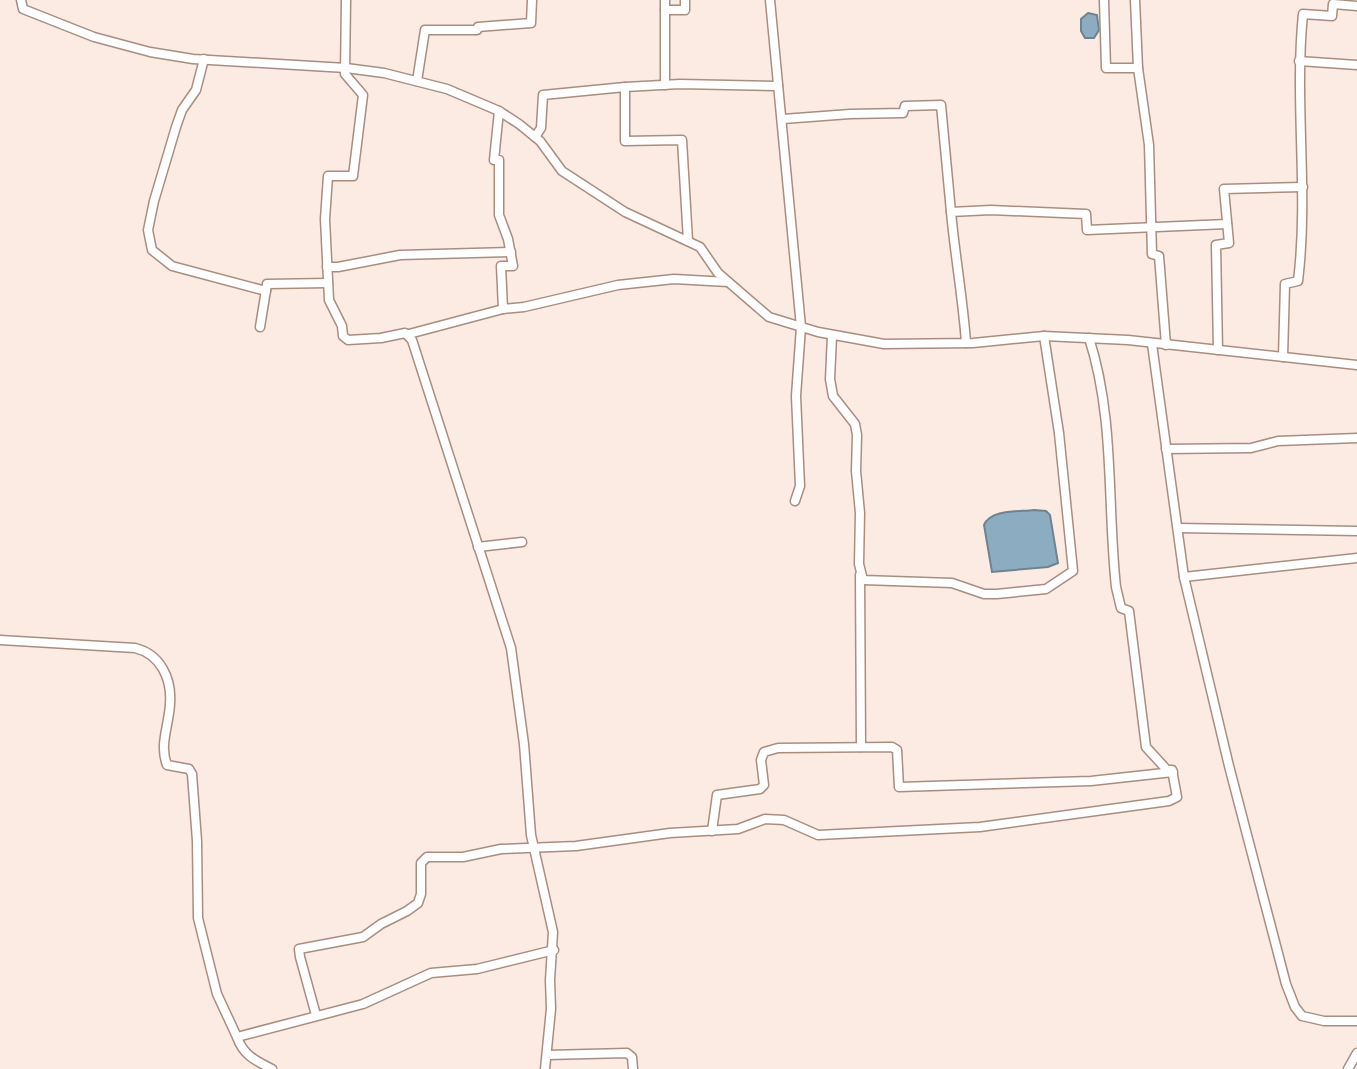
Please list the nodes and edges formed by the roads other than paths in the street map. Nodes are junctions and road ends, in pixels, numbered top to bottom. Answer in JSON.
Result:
{"nodes":[{"id":1,"x":21,"y":0,"type":"edge"},
{"id":2,"x":346,"y":0,"type":"edge"},
{"id":3,"x":532,"y":0,"type":"edge"},
{"id":4,"x":665,"y":0,"type":"edge"},
{"id":5,"x":685,"y":0,"type":"edge"},
{"id":6,"x":770,"y":0,"type":"edge"},
{"id":7,"x":1104,"y":0,"type":"edge"},
{"id":8,"x":1135,"y":0,"type":"edge"},
{"id":9,"x":1357,"y":6,"type":"edge"},
{"id":10,"x":665,"y":10,"type":"junction"},
{"id":11,"x":204,"y":59,"type":"junction"},
{"id":12,"x":1299,"y":61,"type":"junction"},
{"id":13,"x":1357,"y":65,"type":"edge"},
{"id":14,"x":346,"y":68,"type":"junction"},
{"id":15,"x":1138,"y":68,"type":"junction"},
{"id":16,"x":417,"y":81,"type":"junction"},
{"id":17,"x":665,"y":85,"type":"junction"},
{"id":18,"x":778,"y":86,"type":"junction"},
{"id":19,"x":625,"y":87,"type":"junction"},
{"id":20,"x":499,"y":111,"type":"junction"},
{"id":21,"x":783,"y":119,"type":"junction"},
{"id":22,"x":535,"y":137,"type":"junction"},
{"id":23,"x":1303,"y":187,"type":"junction"},
{"id":24,"x":951,"y":212,"type":"junction"},
{"id":25,"x":1227,"y":224,"type":"junction"},
{"id":26,"x":1151,"y":227,"type":"junction"},
{"id":27,"x":688,"y":241,"type":"junction"},
{"id":28,"x":510,"y":252,"type":"junction"},
{"id":29,"x":327,"y":267,"type":"junction"},
{"id":30,"x":728,"y":282,"type":"junction"},
{"id":31,"x":328,"y":283,"type":"junction"},
{"id":32,"x":266,"y":291,"type":"junction"},
{"id":33,"x":503,"y":309,"type":"junction"},
{"id":34,"x":260,"y":327,"type":"dead end"},
{"id":35,"x":801,"y":327,"type":"junction"},
{"id":36,"x":409,"y":334,"type":"junction"},
{"id":37,"x":832,"y":336,"type":"junction"},
{"id":38,"x":1044,"y":336,"type":"junction"},
{"id":39,"x":1089,"y":338,"type":"junction"},
{"id":40,"x":966,"y":343,"type":"junction"},
{"id":41,"x":1152,"y":344,"type":"junction"},
{"id":42,"x":1166,"y":345,"type":"junction"},
{"id":43,"x":1218,"y":351,"type":"junction"},
{"id":44,"x":1283,"y":357,"type":"junction"},
{"id":45,"x":1357,"y":365,"type":"edge"},
{"id":46,"x":1357,"y":438,"type":"edge"},
{"id":47,"x":1166,"y":449,"type":"junction"},
{"id":48,"x":795,"y":500,"type":"dead end"},
{"id":49,"x":1178,"y":528,"type":"junction"},
{"id":50,"x":1357,"y":531,"type":"edge"},
{"id":51,"x":522,"y":542,"type":"dead end"},
{"id":52,"x":478,"y":547,"type":"junction"},
{"id":53,"x":1357,"y":558,"type":"edge"},
{"id":54,"x":860,"y":575,"type":"junction"},
{"id":55,"x":1184,"y":577,"type":"junction"},
{"id":56,"x":0,"y":640,"type":"edge"},
{"id":57,"x":861,"y":747,"type":"junction"},
{"id":58,"x":1173,"y":772,"type":"junction"},
{"id":59,"x":712,"y":831,"type":"junction"},
{"id":60,"x":534,"y":849,"type":"junction"},
{"id":61,"x":554,"y":950,"type":"junction"},
{"id":62,"x":316,"y":1015,"type":"junction"},
{"id":63,"x":1357,"y":1021,"type":"edge"},
{"id":64,"x":237,"y":1037,"type":"junction"},
{"id":65,"x":1357,"y":1053,"type":"edge"},
{"id":66,"x":547,"y":1055,"type":"junction"},
{"id":67,"x":272,"y":1069,"type":"edge"},
{"id":68,"x":545,"y":1069,"type":"edge"},
{"id":69,"x":633,"y":1069,"type":"edge"},
{"id":70,"x":1348,"y":1069,"type":"edge"}],
"edges":[{"from":1,"to":11,"type":"street"},
{"from":2,"to":14,"type":"street"},
{"from":3,"to":16,"type":"street"},
{"from":4,"to":10,"type":"street"},
{"from":5,"to":10,"type":"street"},
{"from":6,"to":18,"type":"street"},
{"from":7,"to":15,"type":"street"},
{"from":8,"to":15,"type":"street"},
{"from":9,"to":12,"type":"street"},
{"from":10,"to":17,"type":"street"},
{"from":11,"to":14,"type":"street"},
{"from":11,"to":32,"type":"street"},
{"from":12,"to":13,"type":"street"},
{"from":12,"to":23,"type":"street"},
{"from":14,"to":16,"type":"street"},
{"from":14,"to":29,"type":"street"},
{"from":15,"to":26,"type":"street"},
{"from":16,"to":20,"type":"street"},
{"from":17,"to":18,"type":"street"},
{"from":17,"to":19,"type":"street"},
{"from":18,"to":21,"type":"street"},
{"from":19,"to":22,"type":"street"},
{"from":19,"to":27,"type":"street"},
{"from":20,"to":22,"type":"street"},
{"from":20,"to":28,"type":"street"},
{"from":21,"to":24,"type":"street"},
{"from":21,"to":35,"type":"street"},
{"from":22,"to":27,"type":"street"},
{"from":23,"to":25,"type":"street"},
{"from":23,"to":44,"type":"street"},
{"from":24,"to":26,"type":"street"},
{"from":24,"to":40,"type":"street"},
{"from":25,"to":26,"type":"street"},
{"from":25,"to":43,"type":"street"},
{"from":26,"to":42,"type":"street"},
{"from":27,"to":30,"type":"street"},
{"from":28,"to":29,"type":"street"},
{"from":28,"to":33,"type":"street"},
{"from":29,"to":31,"type":"street"},
{"from":30,"to":33,"type":"street"},
{"from":30,"to":35,"type":"street"},
{"from":31,"to":32,"type":"street"},
{"from":31,"to":36,"type":"street"},
{"from":32,"to":34,"type":"street"},
{"from":33,"to":36,"type":"street"},
{"from":35,"to":37,"type":"street"},
{"from":35,"to":48,"type":"street"},
{"from":36,"to":52,"type":"street"},
{"from":37,"to":40,"type":"street"},
{"from":37,"to":54,"type":"street"},
{"from":38,"to":39,"type":"street"},
{"from":38,"to":40,"type":"street"},
{"from":38,"to":54,"type":"street"},
{"from":39,"to":41,"type":"street"},
{"from":39,"to":58,"type":"street"},
{"from":41,"to":42,"type":"street"},
{"from":41,"to":47,"type":"street"},
{"from":42,"to":43,"type":"street"},
{"from":43,"to":44,"type":"street"},
{"from":44,"to":45,"type":"street"},
{"from":46,"to":47,"type":"street"},
{"from":47,"to":49,"type":"street"},
{"from":49,"to":50,"type":"street"},
{"from":49,"to":55,"type":"street"},
{"from":51,"to":52,"type":"street"},
{"from":52,"to":60,"type":"street"},
{"from":53,"to":55,"type":"street"},
{"from":54,"to":57,"type":"street"},
{"from":55,"to":63,"type":"street"},
{"from":56,"to":64,"type":"street"},
{"from":57,"to":58,"type":"street"},
{"from":57,"to":59,"type":"street"},
{"from":58,"to":59,"type":"street"},
{"from":59,"to":60,"type":"street"},
{"from":60,"to":61,"type":"street"},
{"from":60,"to":62,"type":"street"},
{"from":61,"to":62,"type":"street"},
{"from":61,"to":66,"type":"street"},
{"from":62,"to":64,"type":"street"},
{"from":64,"to":67,"type":"street"},
{"from":65,"to":70,"type":"street"},
{"from":66,"to":68,"type":"street"},
{"from":66,"to":69,"type":"street"}]}
